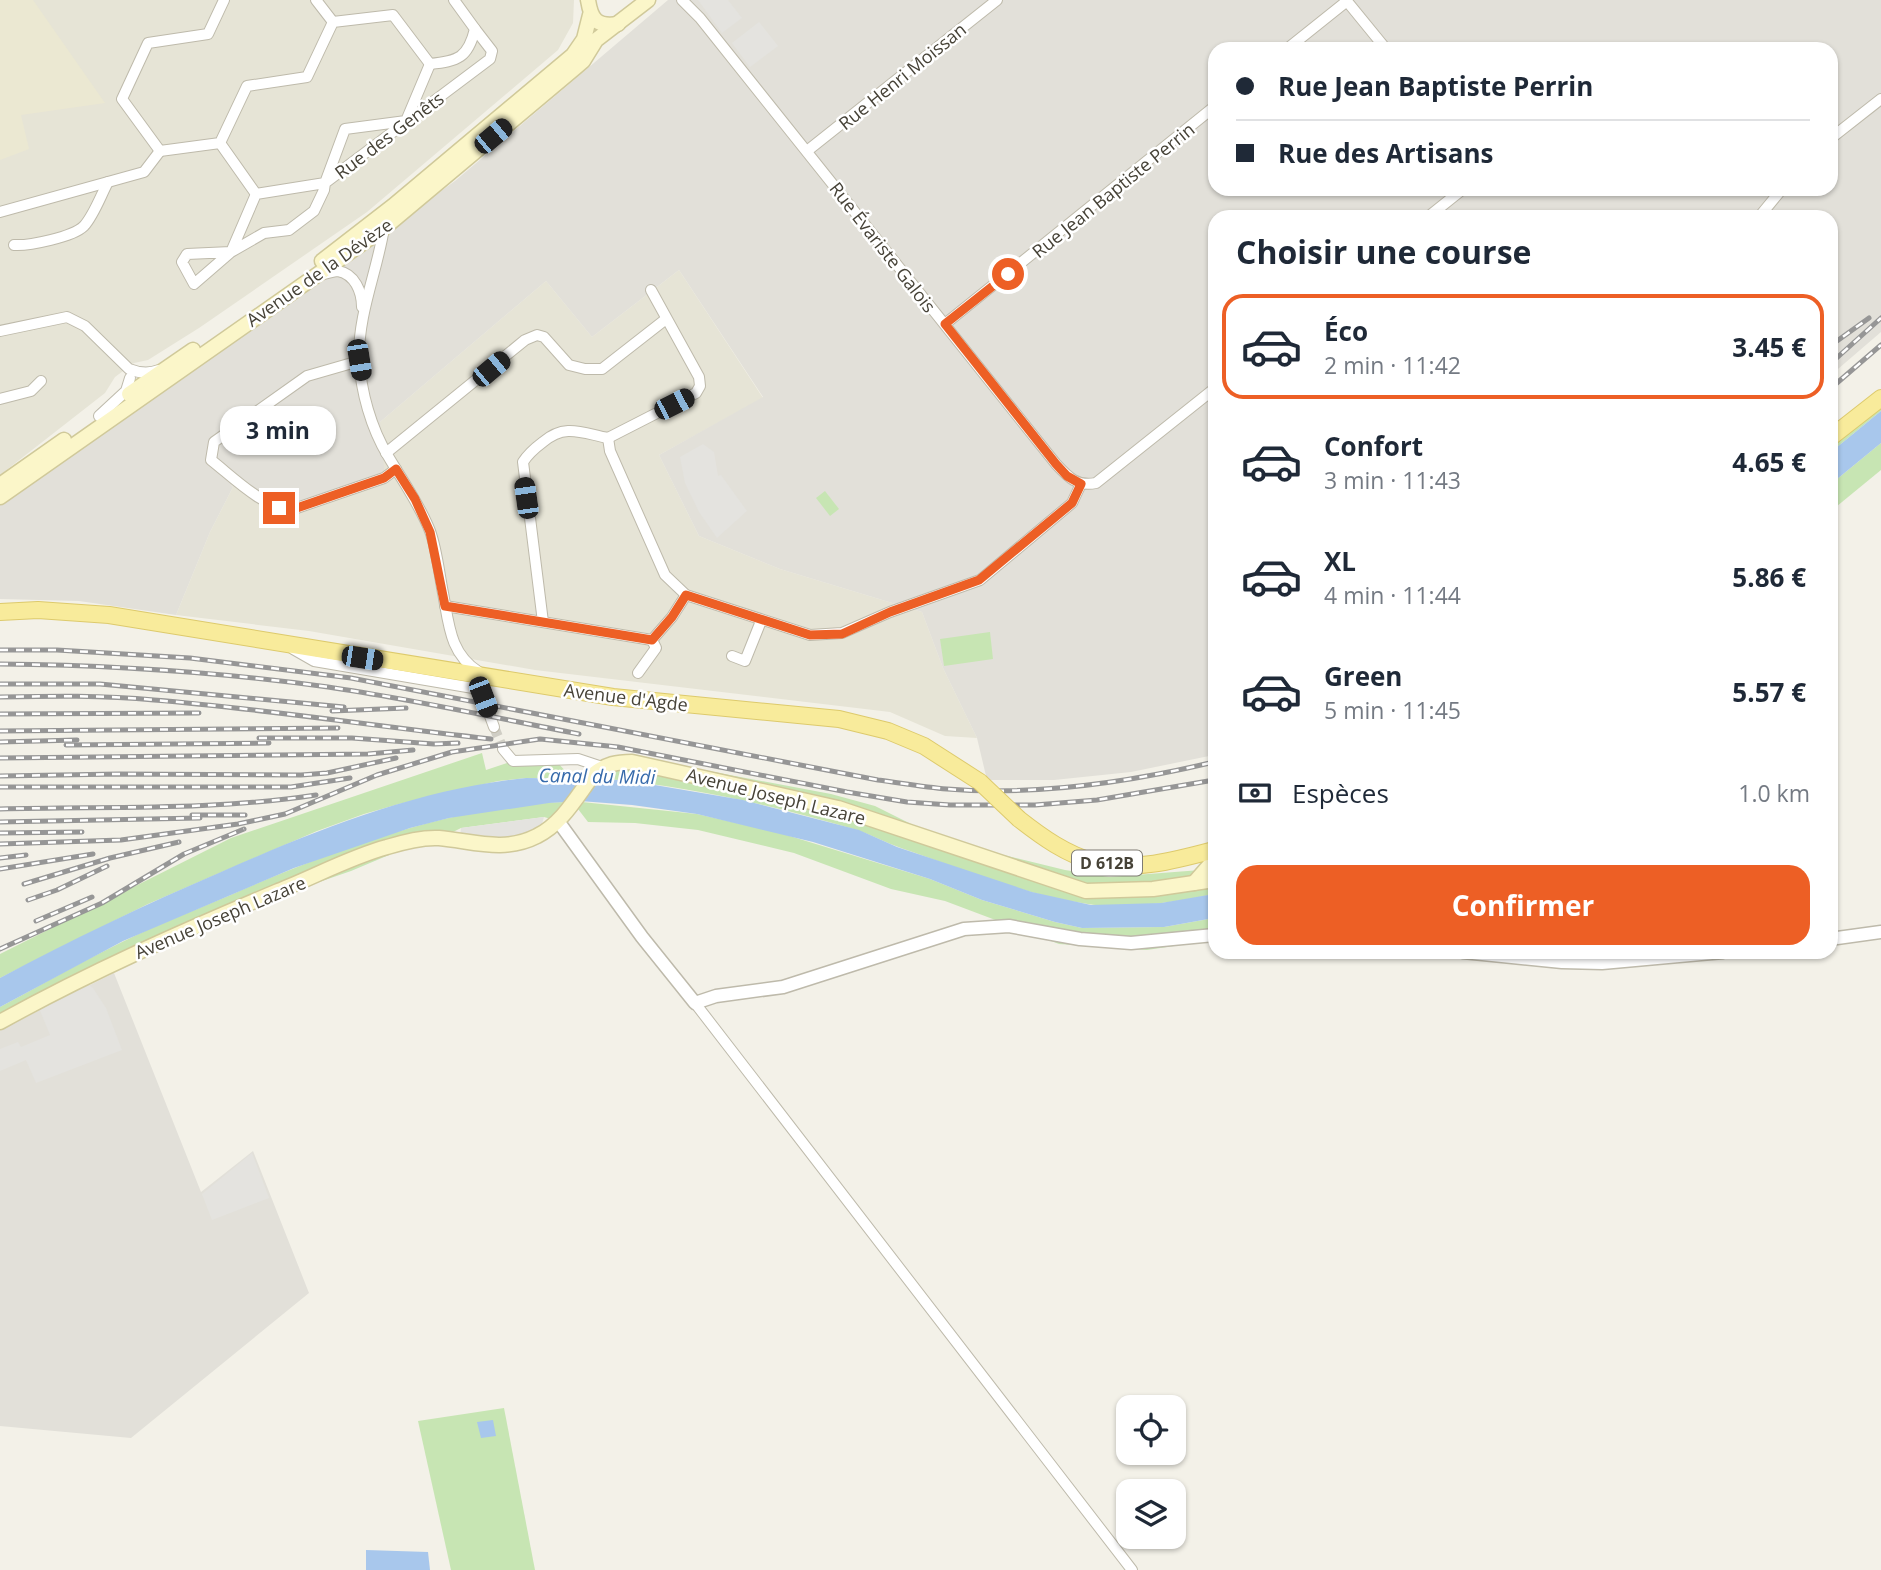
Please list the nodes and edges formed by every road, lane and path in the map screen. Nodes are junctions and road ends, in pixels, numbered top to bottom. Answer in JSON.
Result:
{"nodes":[{"id":1,"x":224,"y":0,"type":"edge"},
{"id":2,"x":316,"y":0,"type":"edge"},
{"id":3,"x":454,"y":0,"type":"edge"},
{"id":4,"x":648,"y":0,"type":"edge"},
{"id":5,"x":997,"y":0,"type":"edge"},
{"id":6,"x":1347,"y":0,"type":"edge"},
{"id":7,"x":686,"y":2,"type":"edge"},
{"id":8,"x":589,"y":7,"type":"edge"},
{"id":9,"x":333,"y":22,"type":"junction"},
{"id":10,"x":618,"y":24,"type":"junction"},
{"id":11,"x":475,"y":29,"type":"junction"},
{"id":12,"x":1296,"y":42,"type":"edge"},
{"id":13,"x":1380,"y":42,"type":"edge"},
{"id":14,"x":430,"y":64,"type":"junction"},
{"id":15,"x":1881,"y":99,"type":"edge"},
{"id":16,"x":1208,"y":112,"type":"edge"},
{"id":17,"x":405,"y":121,"type":"junction"},
{"id":18,"x":1838,"y":133,"type":"edge"},
{"id":19,"x":220,"y":143,"type":"junction"},
{"id":20,"x":160,"y":151,"type":"junction"},
{"id":21,"x":807,"y":151,"type":"junction"},
{"id":22,"x":108,"y":182,"type":"junction"},
{"id":23,"x":325,"y":183,"type":"junction"},
{"id":24,"x":256,"y":194,"type":"junction"},
{"id":25,"x":1454,"y":196,"type":"edge"},
{"id":26,"x":1776,"y":196,"type":"edge"},
{"id":27,"x":393,"y":206,"type":"junction"},
{"id":28,"x":1437,"y":210,"type":"edge"},
{"id":29,"x":1765,"y":210,"type":"edge"},
{"id":30,"x":0,"y":212,"type":"edge"},
{"id":31,"x":384,"y":228,"type":"junction"},
{"id":32,"x":14,"y":245,"type":"dead end"},
{"id":33,"x":231,"y":252,"type":"junction"},
{"id":34,"x":375,"y":265,"type":"junction"},
{"id":35,"x":335,"y":267,"type":"junction"},
{"id":36,"x":352,"y":278,"type":"junction"},
{"id":37,"x":650,"y":290,"type":"dead end"},
{"id":38,"x":362,"y":318,"type":"junction"},
{"id":39,"x":666,"y":319,"type":"junction"},
{"id":40,"x":945,"y":324,"type":"junction"},
{"id":41,"x":0,"y":331,"type":"edge"},
{"id":42,"x":202,"y":355,"type":"junction"},
{"id":43,"x":359,"y":360,"type":"junction"},
{"id":44,"x":138,"y":379,"type":"junction"},
{"id":45,"x":41,"y":381,"type":"dead end"},
{"id":46,"x":1208,"y":394,"type":"edge"},
{"id":47,"x":1881,"y":398,"type":"edge"},
{"id":48,"x":0,"y":399,"type":"edge"},
{"id":49,"x":97,"y":423,"type":"junction"},
{"id":50,"x":1838,"y":432,"type":"edge"},
{"id":51,"x":608,"y":438,"type":"junction"},
{"id":52,"x":386,"y":453,"type":"junction"},
{"id":53,"x":396,"y":469,"type":"junction"},
{"id":54,"x":1081,"y":484,"type":"junction"},
{"id":55,"x":0,"y":485,"type":"edge"},
{"id":56,"x":0,"y":497,"type":"edge"},
{"id":57,"x":686,"y":595,"type":"junction"},
{"id":58,"x":445,"y":606,"type":"junction"},
{"id":59,"x":0,"y":612,"type":"edge"},
{"id":60,"x":761,"y":621,"type":"junction"},
{"id":61,"x":543,"y":622,"type":"junction"},
{"id":62,"x":652,"y":640,"type":"junction"},
{"id":63,"x":286,"y":646,"type":"junction"},
{"id":64,"x":732,"y":656,"type":"dead end"},
{"id":65,"x":638,"y":673,"type":"dead end"},
{"id":66,"x":489,"y":678,"type":"junction"},
{"id":67,"x":495,"y":727,"type":"tunnel mouth"},
{"id":68,"x":503,"y":749,"type":"dead end"},
{"id":69,"x":598,"y":770,"type":"junction"},
{"id":70,"x":561,"y":816,"type":"junction"},
{"id":71,"x":1208,"y":855,"type":"edge"},
{"id":72,"x":1208,"y":860,"type":"edge"},
{"id":73,"x":1208,"y":881,"type":"edge"},
{"id":74,"x":1194,"y":883,"type":"junction"},
{"id":75,"x":1881,"y":932,"type":"edge"},
{"id":76,"x":1208,"y":936,"type":"edge"},
{"id":77,"x":1838,"y":938,"type":"edge"},
{"id":78,"x":1532,"y":959,"type":"edge"},
{"id":79,"x":1638,"y":959,"type":"edge"},
{"id":80,"x":695,"y":1003,"type":"junction"},
{"id":81,"x":0,"y":1023,"type":"edge"},
{"id":82,"x":1132,"y":1570,"type":"edge"}],
"edges":[{"from":1,"to":20,"type":"street"},
{"from":2,"to":9,"type":"street"},
{"from":3,"to":11,"type":"street"},
{"from":4,"to":10,"type":"main road","name":"Avenue de la Dévèze"},
{"from":5,"to":21,"type":"street","name":"Rue Henri Moissan"},
{"from":6,"to":12,"type":"street"},
{"from":6,"to":13,"type":"street"},
{"from":7,"to":21,"type":"street","name":"Rue Évariste Galois"},
{"from":8,"to":10,"type":"main road"},
{"from":8,"to":27,"type":"main road","name":"Avenue de la Dévèze"},
{"from":9,"to":14,"type":"street"},
{"from":9,"to":19,"type":"street"},
{"from":10,"to":31,"type":"main road","name":"Avenue de la Dévèze"},
{"from":11,"to":14,"type":"street"},
{"from":11,"to":17,"type":"street","name":"Rue des Genêts"},
{"from":14,"to":17,"type":"street"},
{"from":15,"to":18,"type":"street"},
{"from":16,"to":40,"type":"street","name":"Rue Jean Baptiste Perrin"},
{"from":17,"to":23,"type":"street","name":"Rue des Genêts"},
{"from":17,"to":23,"type":"street"},
{"from":19,"to":20,"type":"street"},
{"from":19,"to":24,"type":"street"},
{"from":20,"to":22,"type":"street"},
{"from":21,"to":40,"type":"street","name":"Rue Évariste Galois"},
{"from":22,"to":30,"type":"street"},
{"from":22,"to":32,"type":"street"},
{"from":23,"to":24,"type":"street"},
{"from":23,"to":33,"type":"street","name":"Rue des Genêts"},
{"from":24,"to":33,"type":"street"},
{"from":25,"to":28,"type":"street"},
{"from":26,"to":29,"type":"street"},
{"from":27,"to":35,"type":"street"},
{"from":27,"to":44,"type":"main road","name":"Avenue de la Dévèze"},
{"from":31,"to":34,"type":"street"},
{"from":31,"to":35,"type":"main road","name":"Avenue de la Dévèze"},
{"from":33,"to":33,"type":"street"},
{"from":34,"to":36,"type":"street"},
{"from":34,"to":38,"type":"street"},
{"from":35,"to":36,"type":"street"},
{"from":35,"to":42,"type":"main road","name":"Avenue de la Dévèze"},
{"from":36,"to":38,"type":"street"},
{"from":37,"to":39,"type":"street"},
{"from":38,"to":43,"type":"street"},
{"from":39,"to":51,"type":"street"},
{"from":39,"to":52,"type":"street"},
{"from":40,"to":54,"type":"street","name":"Rue Évariste Galois"},
{"from":41,"to":44,"type":"street"},
{"from":42,"to":44,"type":"street"},
{"from":42,"to":49,"type":"main road","name":"Avenue de la Dévèze"},
{"from":43,"to":52,"type":"street"},
{"from":43,"to":53,"type":"street"},
{"from":44,"to":49,"type":"main road","name":"Avenue de la Dévèze"},
{"from":45,"to":48,"type":"street"},
{"from":46,"to":54,"type":"street"},
{"from":47,"to":50,"type":"main road"},
{"from":49,"to":55,"type":"main road","name":"Avenue de la Dévèze"},
{"from":49,"to":56,"type":"main road","name":"Avenue de la Dévèze"},
{"from":51,"to":57,"type":"street"},
{"from":51,"to":61,"type":"street"},
{"from":52,"to":53,"type":"street"},
{"from":53,"to":58,"type":"street"},
{"from":54,"to":60,"type":"street"},
{"from":57,"to":60,"type":"street"},
{"from":57,"to":62,"type":"street"},
{"from":58,"to":61,"type":"street"},
{"from":58,"to":66,"type":"street"},
{"from":59,"to":63,"type":"main road","name":"Avenue d'Agde","number":"D 612B"},
{"from":60,"to":64,"type":"street"},
{"from":61,"to":62,"type":"street"},
{"from":62,"to":65,"type":"street"},
{"from":63,"to":66,"type":"main road","name":"Avenue d'Agde","number":"D 612B"},
{"from":63,"to":67,"type":"street"},
{"from":66,"to":71,"type":"main road","name":"Avenue d'Agde","number":"D 612B","bridge":true},
{"from":68,"to":69,"type":"street"},
{"from":69,"to":70,"type":"main road","name":"Avenue Joseph Lazare"},
{"from":69,"to":74,"type":"main road","name":"Avenue Joseph Lazare"},
{"from":70,"to":80,"type":"street"},
{"from":70,"to":81,"type":"main road","name":"Avenue Joseph Lazare"},
{"from":72,"to":74,"type":"main road"},
{"from":73,"to":74,"type":"main road","name":"Avenue Joseph Lazare"},
{"from":75,"to":77,"type":"street"},
{"from":76,"to":80,"type":"street"},
{"from":78,"to":79,"type":"street"},
{"from":80,"to":82,"type":"street"}]}
